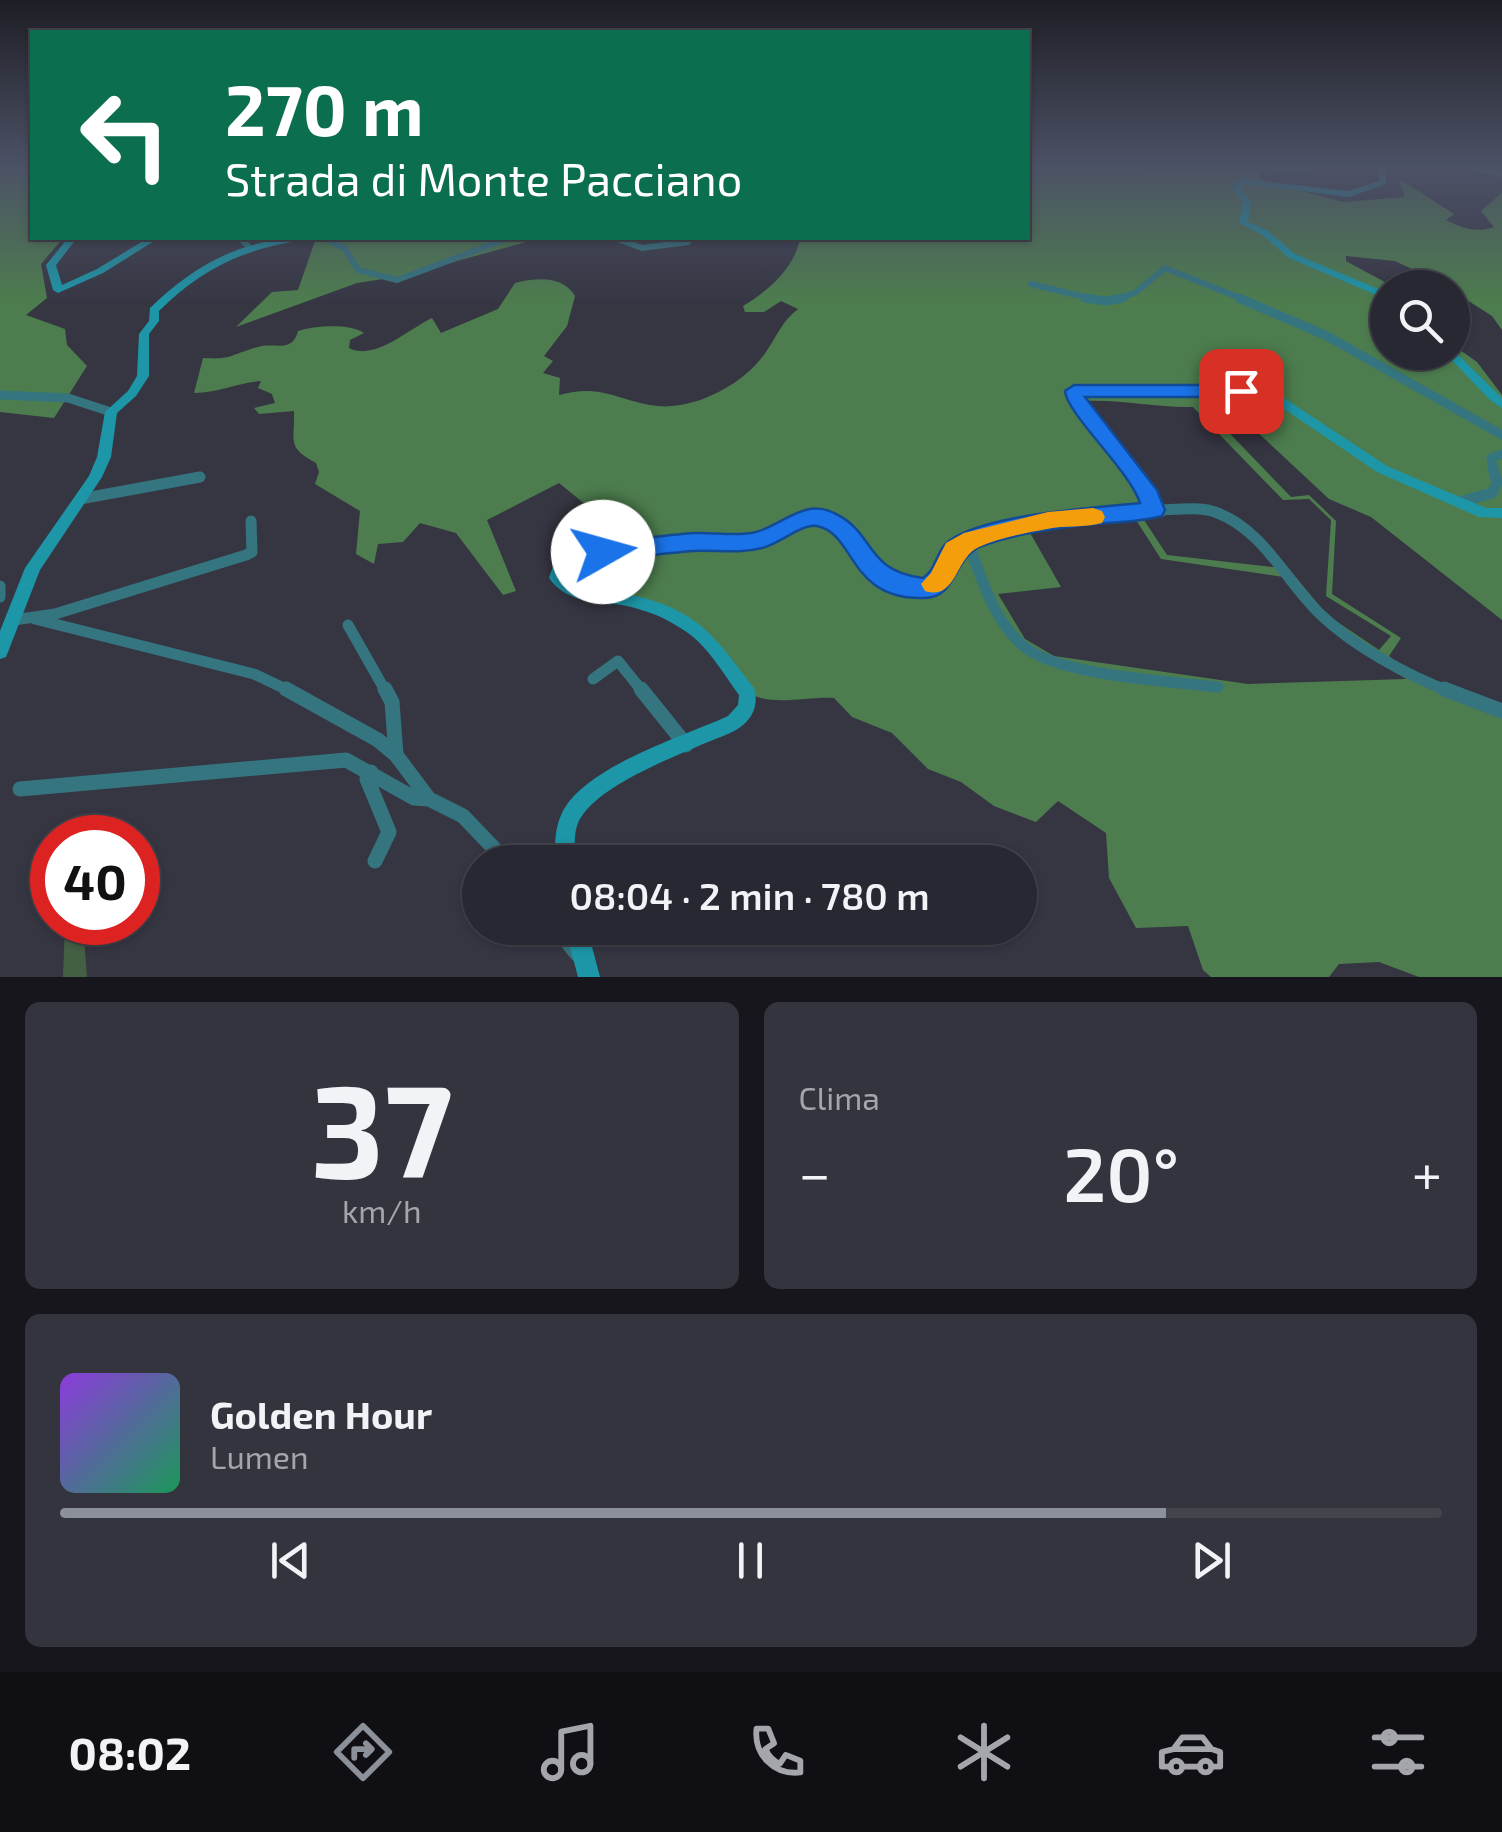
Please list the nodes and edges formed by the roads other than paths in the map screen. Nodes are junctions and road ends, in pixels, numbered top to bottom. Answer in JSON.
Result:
{"nodes":[{"id":1,"x":1245,"y":213,"type":"edge"},
{"id":2,"x":70,"y":240,"type":"edge"},
{"id":3,"x":151,"y":240,"type":"edge"},
{"id":4,"x":277,"y":240,"type":"edge"},
{"id":5,"x":331,"y":240,"type":"edge"},
{"id":6,"x":504,"y":240,"type":"edge"},
{"id":7,"x":622,"y":240,"type":"edge"},
{"id":8,"x":688,"y":242,"type":"dead end"},
{"id":9,"x":245,"y":243,"type":"edge"},
{"id":10,"x":1030,"y":284,"type":"dead end"},
{"id":11,"x":1370,"y":289,"type":"edge"},
{"id":12,"x":1470,"y":367,"type":"edge"},
{"id":13,"x":0,"y":395,"type":"edge"},
{"id":14,"x":1502,"y":404,"type":"edge"},
{"id":15,"x":110,"y":412,"type":"junction"},
{"id":16,"x":1502,"y":435,"type":"edge"},
{"id":17,"x":1502,"y":454,"type":"edge"},
{"id":18,"x":200,"y":478,"type":"dead end"},
{"id":19,"x":80,"y":499,"type":"junction"},
{"id":20,"x":1463,"y":501,"type":"junction"},
{"id":21,"x":1154,"y":510,"type":"junction"},
{"id":22,"x":1502,"y":512,"type":"edge"},
{"id":23,"x":251,"y":521,"type":"dead end"},
{"id":24,"x":968,"y":542,"type":"junction"},
{"id":25,"x":0,"y":586,"type":"edge"},
{"id":26,"x":0,"y":597,"type":"edge"},
{"id":27,"x":35,"y":619,"type":"junction"},
{"id":28,"x":9,"y":623,"type":"edge"},
{"id":29,"x":348,"y":625,"type":"dead end"},
{"id":30,"x":0,"y":652,"type":"edge"},
{"id":31,"x":593,"y":679,"type":"dead end"},
{"id":32,"x":1218,"y":687,"type":"dead end"},
{"id":33,"x":1502,"y":712,"type":"edge"},
{"id":34,"x":686,"y":746,"type":"junction"},
{"id":35,"x":396,"y":755,"type":"junction"},
{"id":36,"x":371,"y":772,"type":"junction"},
{"id":37,"x":20,"y":789,"type":"dead end"},
{"id":38,"x":429,"y":799,"type":"junction"},
{"id":39,"x":491,"y":845,"type":"edge"},
{"id":40,"x":564,"y":845,"type":"edge"},
{"id":41,"x":375,"y":861,"type":"dead end"},
{"id":42,"x":569,"y":945,"type":"edge"},
{"id":43,"x":580,"y":945,"type":"edge"},
{"id":44,"x":587,"y":970,"type":"edge"}],
"edges":[{"from":1,"to":11,"type":"street"},
{"from":2,"to":3,"type":"street"},
{"from":4,"to":9,"type":"street"},
{"from":5,"to":6,"type":"street"},
{"from":7,"to":8,"type":"street"},
{"from":9,"to":15,"type":"street"},
{"from":10,"to":16,"type":"street"},
{"from":12,"to":14,"type":"street"},
{"from":13,"to":15,"type":"street"},
{"from":15,"to":19,"type":"street"},
{"from":17,"to":20,"type":"street"},
{"from":18,"to":19,"type":"street"},
{"from":19,"to":28,"type":"street"},
{"from":20,"to":21,"type":"street"},
{"from":20,"to":22,"type":"street"},
{"from":21,"to":24,"type":"street"},
{"from":21,"to":33,"type":"street"},
{"from":23,"to":27,"type":"street"},
{"from":24,"to":32,"type":"street"},
{"from":24,"to":34,"type":"street"},
{"from":25,"to":26,"type":"street"},
{"from":27,"to":28,"type":"street"},
{"from":27,"to":35,"type":"street"},
{"from":28,"to":30,"type":"street"},
{"from":29,"to":35,"type":"street"},
{"from":31,"to":34,"type":"street"},
{"from":34,"to":40,"type":"street"},
{"from":35,"to":38,"type":"street"},
{"from":36,"to":37,"type":"street"},
{"from":36,"to":38,"type":"street"},
{"from":36,"to":41,"type":"street"},
{"from":38,"to":39,"type":"street"},
{"from":42,"to":44,"type":"street"},
{"from":43,"to":44,"type":"street"}]}
